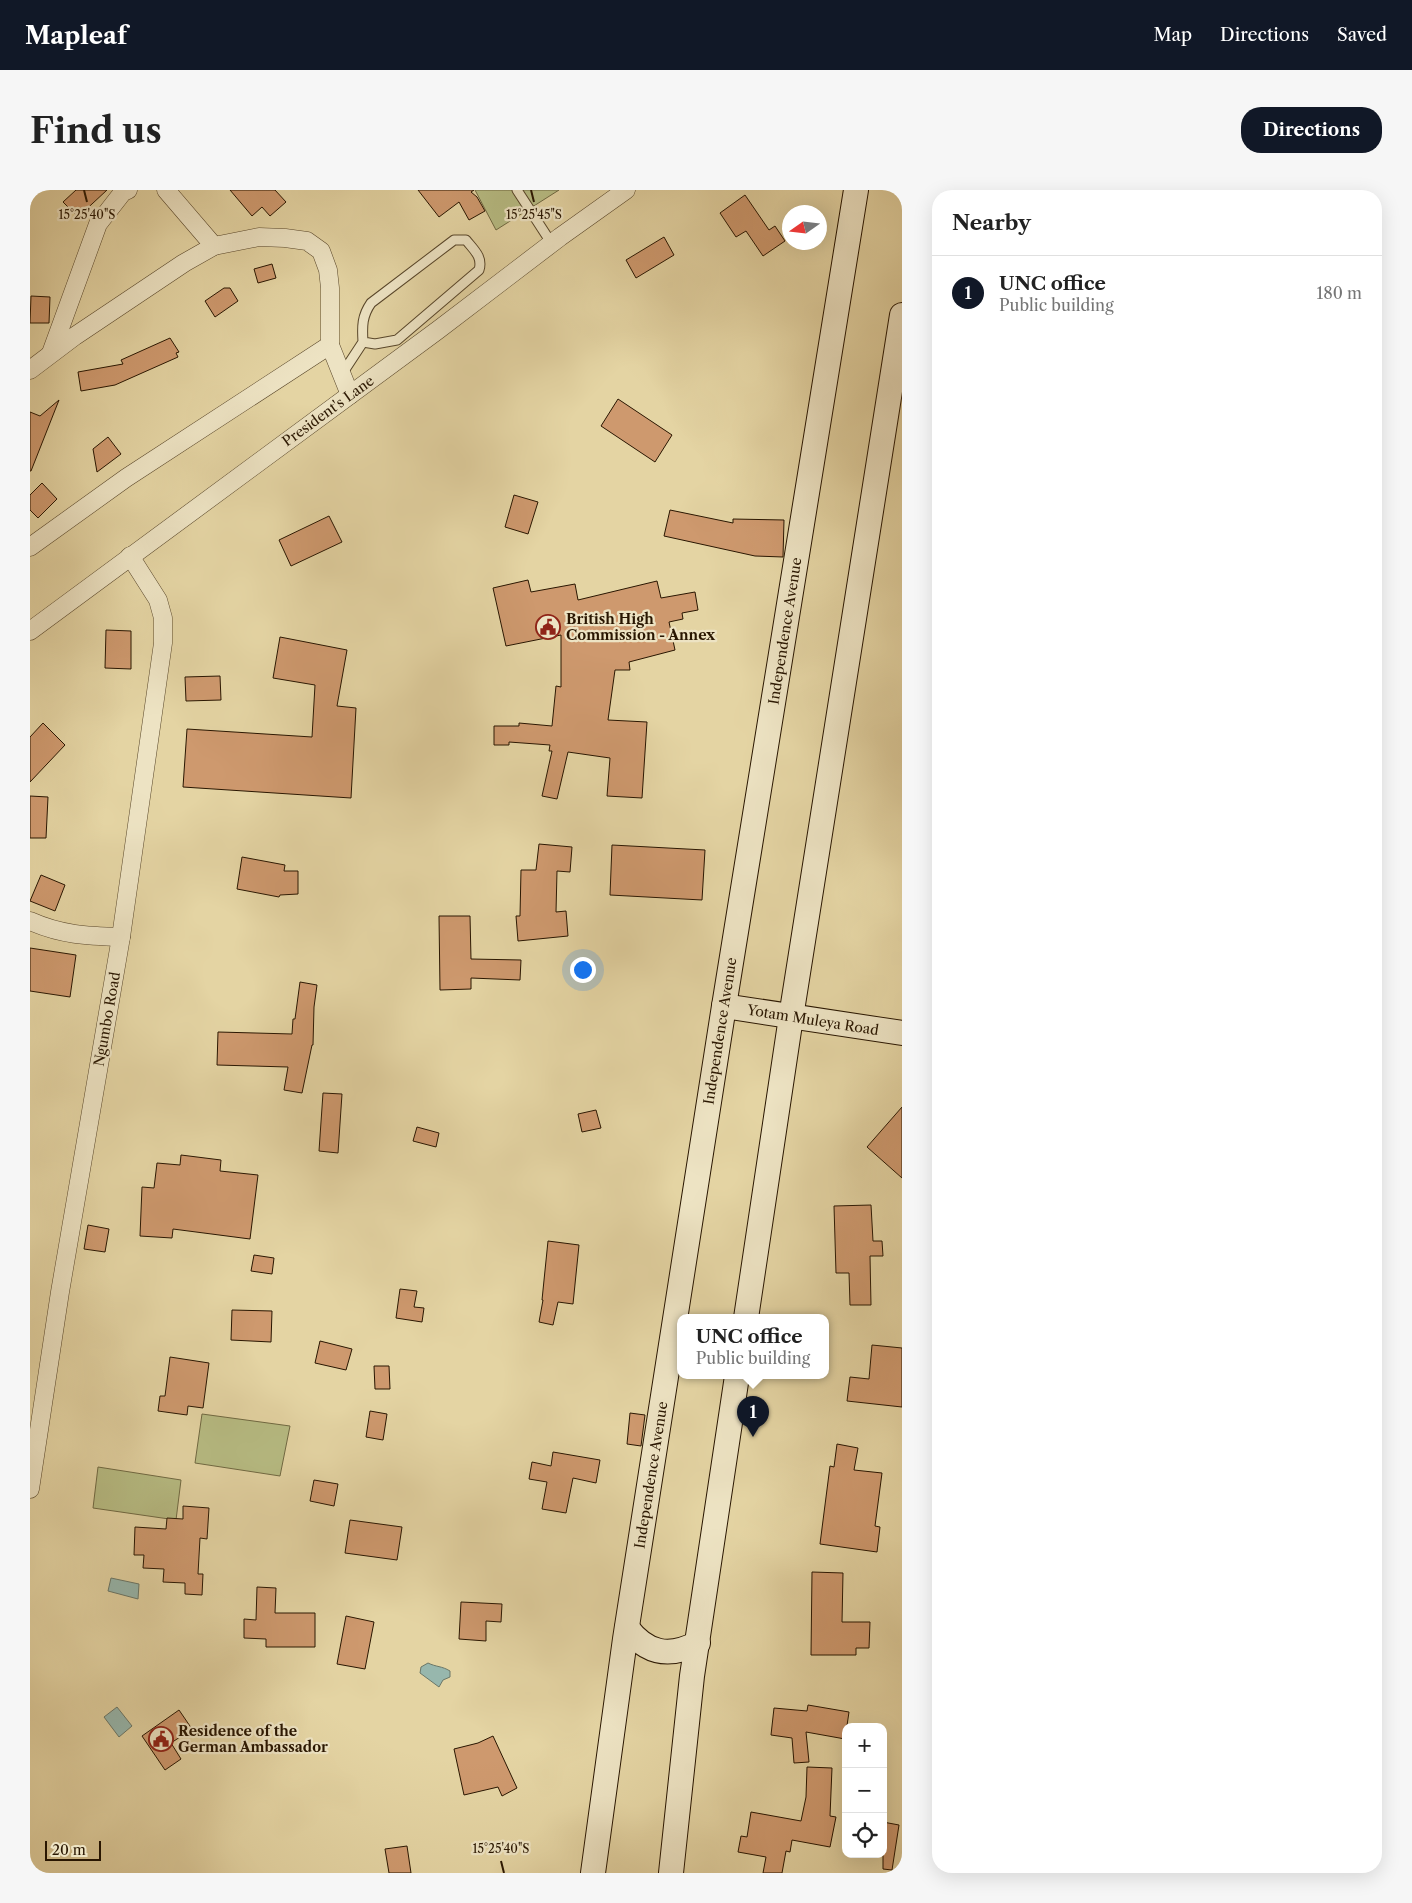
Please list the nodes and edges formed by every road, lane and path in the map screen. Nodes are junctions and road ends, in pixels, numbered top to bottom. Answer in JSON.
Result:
{"nodes":[{"id":1,"x":128,"y":190,"type":"edge"},
{"id":2,"x":166,"y":190,"type":"edge"},
{"id":3,"x":517,"y":190,"type":"edge"},
{"id":4,"x":626,"y":190,"type":"edge"},
{"id":5,"x":856,"y":190,"type":"edge"},
{"id":6,"x":552,"y":244,"type":"junction"},
{"id":7,"x":214,"y":246,"type":"junction"},
{"id":8,"x":902,"y":315,"type":"edge"},
{"id":9,"x":363,"y":342,"type":"junction"},
{"id":10,"x":330,"y":344,"type":"junction"},
{"id":11,"x":51,"y":353,"type":"junction"},
{"id":12,"x":30,"y":370,"type":"edge"},
{"id":13,"x":342,"y":374,"type":"junction"},
{"id":14,"x":350,"y":395,"type":"junction"},
{"id":15,"x":30,"y":547,"type":"edge"},
{"id":16,"x":130,"y":556,"type":"junction"},
{"id":17,"x":30,"y":631,"type":"edge"},
{"id":18,"x":30,"y":921,"type":"edge"},
{"id":19,"x":121,"y":937,"type":"junction"},
{"id":20,"x":724,"y":1006,"type":"junction"},
{"id":21,"x":790,"y":1017,"type":"junction"},
{"id":22,"x":902,"y":1033,"type":"edge"},
{"id":23,"x":747,"y":1314,"type":"edge"},
{"id":24,"x":737,"y":1379,"type":"edge"},
{"id":25,"x":30,"y":1489,"type":"edge"},
{"id":26,"x":627,"y":1628,"type":"junction"},
{"id":27,"x":698,"y":1643,"type":"junction"},
{"id":28,"x":621,"y":1661,"type":"junction"},
{"id":29,"x":692,"y":1676,"type":"junction"},
{"id":30,"x":593,"y":1873,"type":"edge"},
{"id":31,"x":671,"y":1873,"type":"edge"}],
"edges":[{"from":1,"to":11,"type":"street"},
{"from":2,"to":7,"type":"street"},
{"from":3,"to":6,"type":"lane"},
{"from":4,"to":6,"type":"street","name":"President's Lane"},
{"from":5,"to":20,"type":"main road","name":"Independence Avenue"},
{"from":6,"to":14,"type":"street","name":"President's Lane"},
{"from":7,"to":10,"type":"street"},
{"from":7,"to":11,"type":"street"},
{"from":8,"to":21,"type":"main road"},
{"from":9,"to":9,"type":"lane"},
{"from":9,"to":13,"type":"lane"},
{"from":10,"to":13,"type":"street"},
{"from":10,"to":15,"type":"street"},
{"from":11,"to":12,"type":"street"},
{"from":13,"to":14,"type":"street"},
{"from":14,"to":16,"type":"street","name":"President's Lane"},
{"from":16,"to":17,"type":"street","name":"President's Lane"},
{"from":16,"to":19,"type":"street","name":"Ngumbo Road"},
{"from":18,"to":19,"type":"street"},
{"from":19,"to":25,"type":"street","name":"Ngumbo Road"},
{"from":20,"to":21,"type":"main road","name":"Yotam Muleya Road"},
{"from":20,"to":26,"type":"main road","name":"Independence Avenue"},
{"from":21,"to":22,"type":"main road","name":"Yotam Muleya Road"},
{"from":21,"to":23,"type":"main road"},
{"from":24,"to":27,"type":"main road"},
{"from":26,"to":27,"type":"main road"},
{"from":26,"to":28,"type":"main road","name":"Independence Avenue"},
{"from":27,"to":29,"type":"main road"},
{"from":28,"to":29,"type":"main road"},
{"from":28,"to":30,"type":"main road","name":"Independence Avenue"},
{"from":29,"to":31,"type":"main road"}]}
